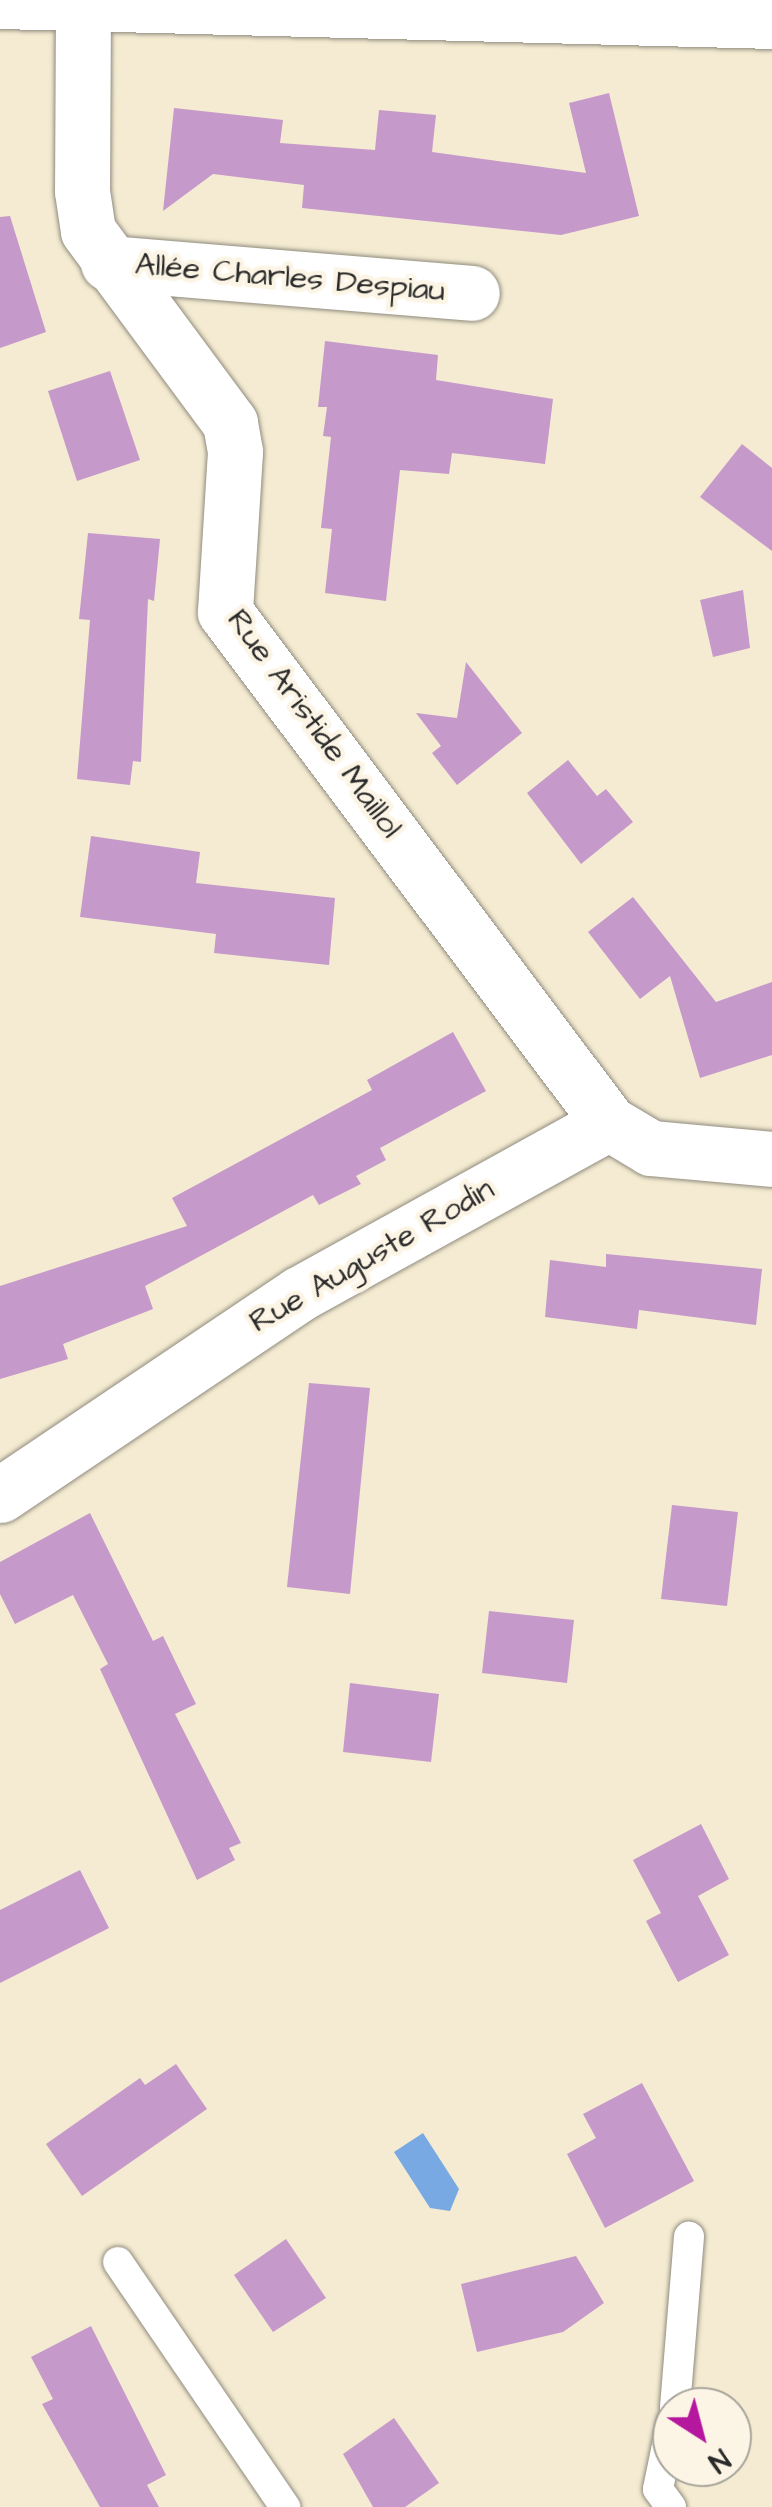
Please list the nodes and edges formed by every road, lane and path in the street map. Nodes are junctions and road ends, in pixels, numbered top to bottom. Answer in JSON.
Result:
{"nodes":[{"id":1,"x":0,"y":1,"type":"edge"},
{"id":2,"x":83,"y":5,"type":"junction"},
{"id":3,"x":772,"y":21,"type":"edge"},
{"id":4,"x":108,"y":263,"type":"junction"},
{"id":5,"x":472,"y":293,"type":"dead end"},
{"id":6,"x":609,"y":1123,"type":"junction"},
{"id":7,"x":772,"y":1159,"type":"edge"},
{"id":8,"x":0,"y":1494,"type":"edge"},
{"id":9,"x":689,"y":2237,"type":"dead end"},
{"id":10,"x":118,"y":2262,"type":"dead end"},
{"id":11,"x":677,"y":2387,"type":"edge"},
{"id":12,"x":286,"y":2507,"type":"edge"}],
"edges":[{"from":1,"to":2,"type":"street"},
{"from":2,"to":3,"type":"street"},
{"from":2,"to":4,"type":"street","name":"Rue Aristide Maillol"},
{"from":4,"to":5,"type":"street","name":"Allée Charles Despiau"},
{"from":4,"to":6,"type":"street","name":"Rue Aristide Maillol"},
{"from":6,"to":7,"type":"street"},
{"from":6,"to":8,"type":"street","name":"Rue Auguste Rodin"},
{"from":9,"to":11,"type":"lane"},
{"from":10,"to":12,"type":"lane"}]}
